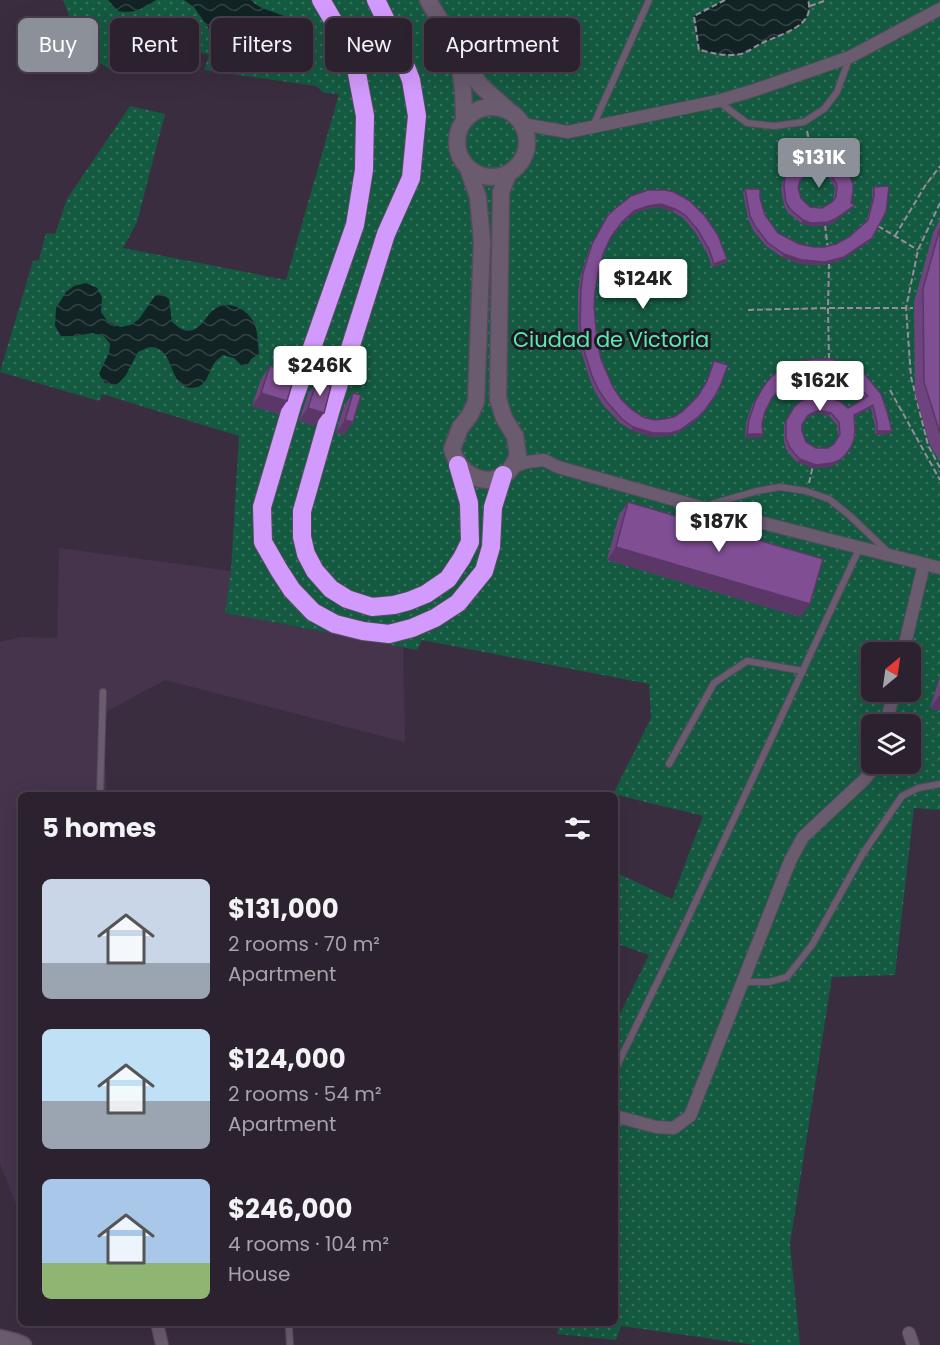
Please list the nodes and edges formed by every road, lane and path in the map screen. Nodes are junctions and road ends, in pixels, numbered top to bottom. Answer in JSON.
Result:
{"nodes":[{"id":1,"x":321,"y":0,"type":"edge"},
{"id":2,"x":376,"y":0,"type":"edge"},
{"id":3,"x":428,"y":0,"type":"edge"},
{"id":4,"x":649,"y":0,"type":"edge"},
{"id":5,"x":725,"y":0,"type":"edge"},
{"id":6,"x":808,"y":0,"type":"edge"},
{"id":7,"x":827,"y":0,"type":"edge"},
{"id":8,"x":810,"y":6,"type":"junction"},
{"id":9,"x":940,"y":9,"type":"edge"},
{"id":10,"x":438,"y":18,"type":"edge"},
{"id":11,"x":850,"y":57,"type":"junction"},
{"id":12,"x":460,"y":72,"type":"edge"},
{"id":13,"x":471,"y":72,"type":"edge"},
{"id":14,"x":718,"y":101,"type":"junction"},
{"id":15,"x":516,"y":118,"type":"junction"},
{"id":16,"x":464,"y":120,"type":"junction"},
{"id":17,"x":804,"y":122,"type":"junction"},
{"id":18,"x":593,"y":127,"type":"junction"},
{"id":19,"x":813,"y":158,"type":"edge"},
{"id":20,"x":940,"y":166,"type":"edge"},
{"id":21,"x":468,"y":168,"type":"junction"},
{"id":22,"x":508,"y":174,"type":"junction"},
{"id":23,"x":940,"y":203,"type":"edge"},
{"id":24,"x":824,"y":219,"type":"edge"},
{"id":25,"x":878,"y":226,"type":"edge"},
{"id":26,"x":896,"y":237,"type":"junction"},
{"id":27,"x":828,"y":249,"type":"edge"},
{"id":28,"x":918,"y":250,"type":"junction"},
{"id":29,"x":829,"y":264,"type":"edge"},
{"id":30,"x":828,"y":308,"type":"junction"},
{"id":31,"x":906,"y":308,"type":"junction"},
{"id":32,"x":913,"y":308,"type":"dead end"},
{"id":33,"x":748,"y":310,"type":"dead end"},
{"id":34,"x":829,"y":362,"type":"edge"},
{"id":35,"x":827,"y":378,"type":"edge"},
{"id":36,"x":890,"y":390,"type":"dead end"},
{"id":37,"x":825,"y":400,"type":"edge"},
{"id":38,"x":814,"y":460,"type":"edge"},
{"id":39,"x":458,"y":465,"type":"junction"},
{"id":40,"x":940,"y":468,"type":"edge"},
{"id":41,"x":507,"y":472,"type":"junction"},
{"id":42,"x":940,"y":480,"type":"edge"},
{"id":43,"x":806,"y":491,"type":"junction"},
{"id":44,"x":700,"y":507,"type":"junction"},
{"id":45,"x":860,"y":547,"type":"junction"},
{"id":46,"x":892,"y":556,"type":"junction"},
{"id":47,"x":924,"y":564,"type":"junction"},
{"id":48,"x":940,"y":568,"type":"edge"},
{"id":49,"x":905,"y":642,"type":"edge"},
{"id":50,"x":803,"y":671,"type":"junction"},
{"id":51,"x":103,"y":692,"type":"dead end"},
{"id":52,"x":669,"y":764,"type":"dead end"},
{"id":53,"x":869,"y":774,"type":"edge"},
{"id":54,"x":940,"y":784,"type":"edge"},
{"id":55,"x":100,"y":792,"type":"edge"},
{"id":56,"x":742,"y":982,"type":"junction"},
{"id":57,"x":618,"y":1064,"type":"edge"},
{"id":58,"x":618,"y":1117,"type":"edge"},
{"id":59,"x":158,"y":1326,"type":"edge"},
{"id":60,"x":289,"y":1329,"type":"dead end"},
{"id":61,"x":909,"y":1333,"type":"dead end"},
{"id":62,"x":0,"y":1338,"type":"edge"},
{"id":63,"x":23,"y":1345,"type":"edge"},
{"id":64,"x":162,"y":1345,"type":"edge"},
{"id":65,"x":290,"y":1345,"type":"edge"},
{"id":66,"x":914,"y":1345,"type":"edge"}],
"edges":[{"from":1,"to":41,"type":"highway"},
{"from":2,"to":39,"type":"highway"},
{"from":3,"to":10,"type":"main road"},
{"from":4,"to":18,"type":"lane"},
{"from":5,"to":8,"type":"path"},
{"from":6,"to":8,"type":"path"},
{"from":7,"to":8,"type":"path"},
{"from":9,"to":11,"type":"street"},
{"from":11,"to":14,"type":"street"},
{"from":11,"to":17,"type":"lane"},
{"from":12,"to":16,"type":"main road"},
{"from":13,"to":15,"type":"main road"},
{"from":14,"to":17,"type":"lane"},
{"from":14,"to":18,"type":"street"},
{"from":15,"to":16,"type":"main road"},
{"from":15,"to":18,"type":"street"},
{"from":15,"to":22,"type":"main road"},
{"from":16,"to":21,"type":"main road"},
{"from":17,"to":19,"type":"path"},
{"from":20,"to":26,"type":"path"},
{"from":21,"to":22,"type":"main road"},
{"from":21,"to":39,"type":"main road"},
{"from":22,"to":41,"type":"main road"},
{"from":23,"to":28,"type":"path"},
{"from":24,"to":27,"type":"path"},
{"from":25,"to":26,"type":"path"},
{"from":26,"to":28,"type":"path"},
{"from":28,"to":31,"type":"path"},
{"from":29,"to":30,"type":"path"},
{"from":30,"to":31,"type":"path"},
{"from":30,"to":33,"type":"path"},
{"from":30,"to":34,"type":"path"},
{"from":31,"to":32,"type":"path"},
{"from":31,"to":40,"type":"path"},
{"from":35,"to":37,"type":"path"},
{"from":36,"to":42,"type":"path"},
{"from":38,"to":43,"type":"path"},
{"from":39,"to":41,"type":"main road"},
{"from":41,"to":44,"type":"street"},
{"from":43,"to":44,"type":"lane"},
{"from":43,"to":46,"type":"lane"},
{"from":44,"to":45,"type":"street"},
{"from":45,"to":46,"type":"street"},
{"from":45,"to":50,"type":"lane"},
{"from":46,"to":47,"type":"street"},
{"from":47,"to":48,"type":"street"},
{"from":47,"to":49,"type":"street"},
{"from":50,"to":52,"type":"lane"},
{"from":50,"to":57,"type":"lane"},
{"from":51,"to":55,"type":"lane"},
{"from":53,"to":56,"type":"street"},
{"from":54,"to":56,"type":"lane"},
{"from":56,"to":58,"type":"street"},
{"from":59,"to":64,"type":"street"},
{"from":60,"to":65,"type":"lane"},
{"from":61,"to":66,"type":"street"},
{"from":62,"to":63,"type":"main road"}]}
